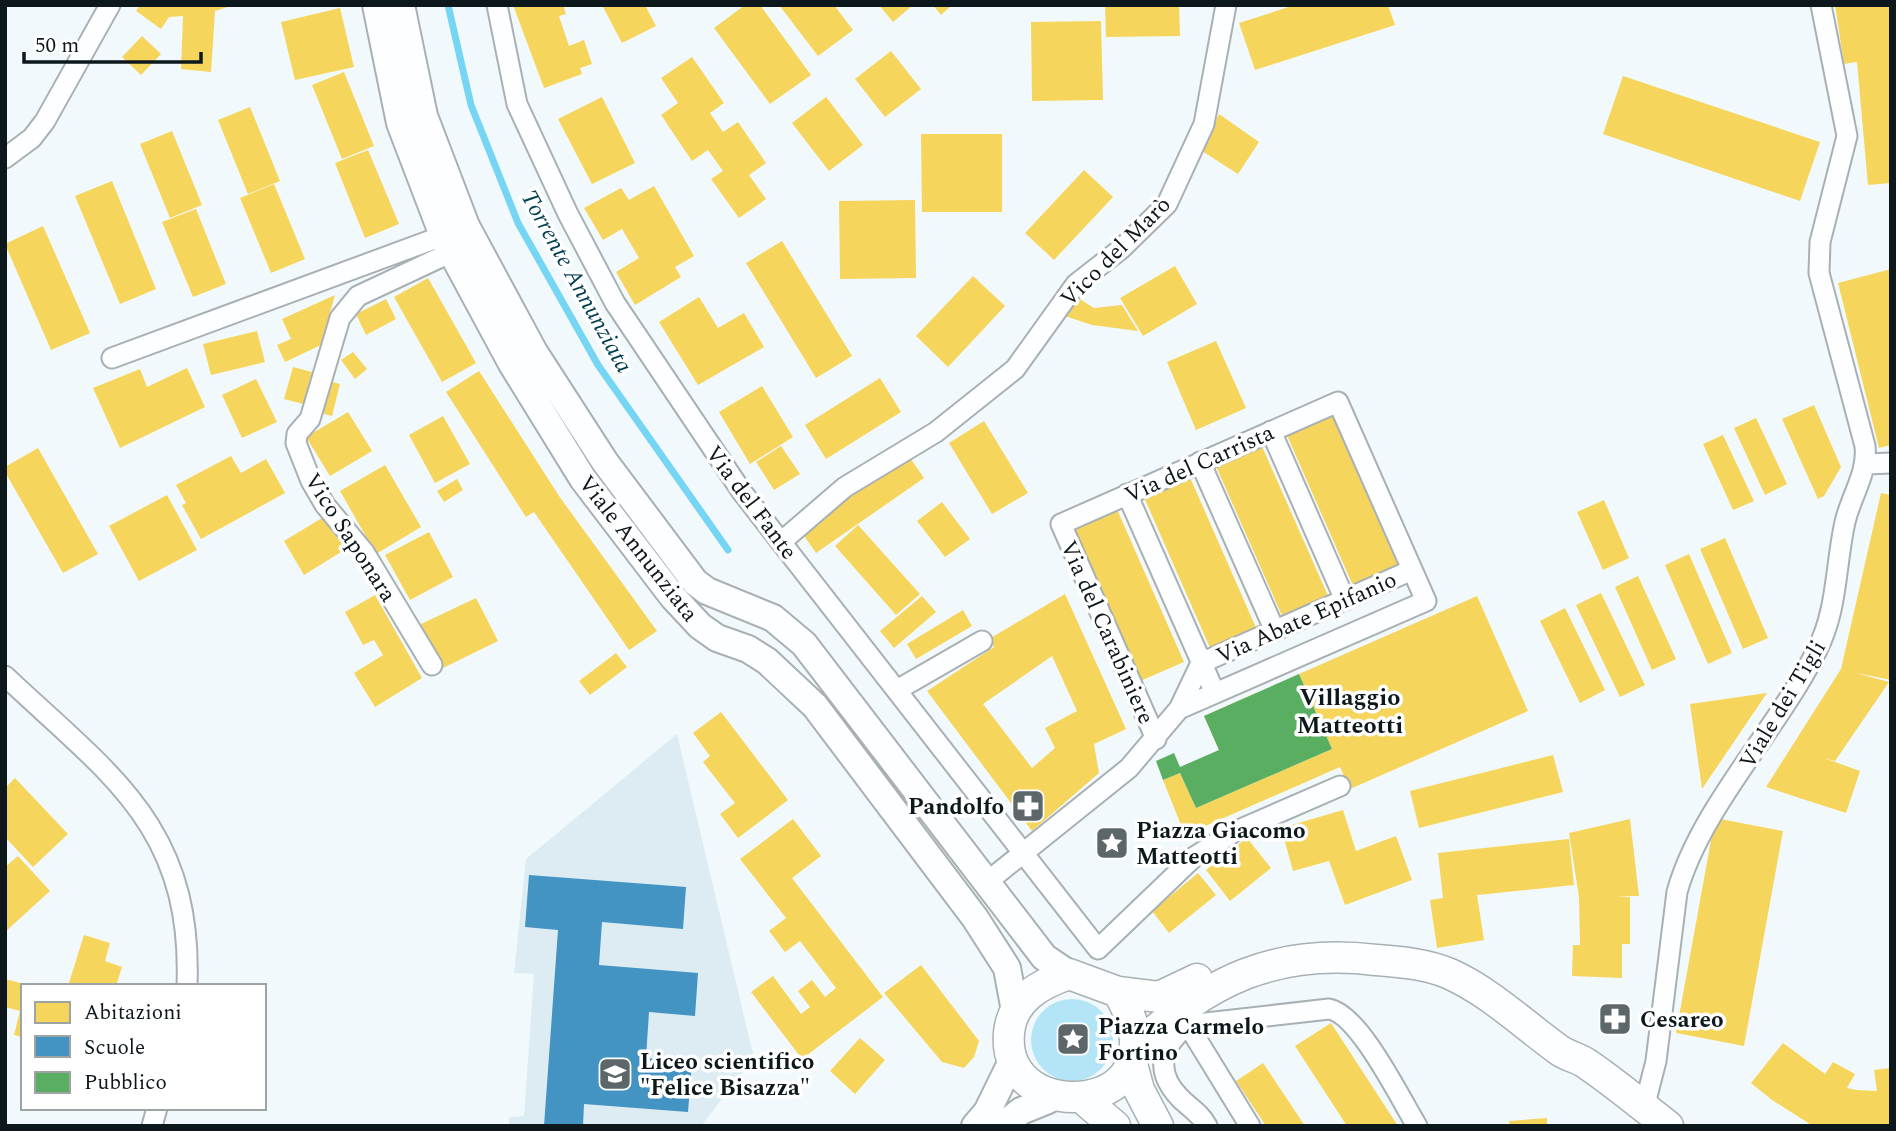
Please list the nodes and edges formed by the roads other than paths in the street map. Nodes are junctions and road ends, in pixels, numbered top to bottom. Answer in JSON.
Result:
{"nodes":[{"id":1,"x":110,"y":5,"type":"edge"},
{"id":2,"x":376,"y":5,"type":"edge"},
{"id":3,"x":401,"y":5,"type":"edge"},
{"id":4,"x":497,"y":5,"type":"edge"},
{"id":5,"x":1226,"y":5,"type":"edge"},
{"id":6,"x":1821,"y":5,"type":"edge"},
{"id":7,"x":5,"y":158,"type":"edge"},
{"id":8,"x":457,"y":236,"type":"junction"},
{"id":9,"x":112,"y":358,"type":"dead end"},
{"id":10,"x":1271,"y":431,"type":"junction"},
{"id":11,"x":1200,"y":462,"type":"junction"},
{"id":12,"x":1891,"y":463,"type":"edge"},
{"id":13,"x":1867,"y":464,"type":"junction"},
{"id":14,"x":1127,"y":495,"type":"junction"},
{"id":15,"x":1060,"y":524,"type":"joint"},
{"id":16,"x":781,"y":542,"type":"junction"},
{"id":17,"x":1412,"y":570,"type":"junction"},
{"id":18,"x":1345,"y":600,"type":"junction"},
{"id":19,"x":755,"y":610,"type":"junction"},
{"id":20,"x":1275,"y":631,"type":"junction"},
{"id":21,"x":982,"y":641,"type":"dead end"},
{"id":22,"x":748,"y":649,"type":"junction"},
{"id":23,"x":1201,"y":663,"type":"junction"},
{"id":24,"x":432,"y":665,"type":"dead end"},
{"id":25,"x":5,"y":676,"type":"edge"},
{"id":26,"x":897,"y":690,"type":"junction"},
{"id":27,"x":1215,"y":693,"type":"junction"},
{"id":28,"x":1179,"y":709,"type":"junction"},
{"id":29,"x":1156,"y":739,"type":"junction"},
{"id":30,"x":1340,"y":786,"type":"dead end"},
{"id":31,"x":1024,"y":852,"type":"junction"},
{"id":32,"x":986,"y":882,"type":"junction"},
{"id":33,"x":1069,"y":974,"type":"junction"},
{"id":34,"x":187,"y":984,"type":"edge"},
{"id":35,"x":1118,"y":992,"type":"junction"},
{"id":36,"x":1015,"y":1011,"type":"junction"},
{"id":37,"x":1183,"y":1017,"type":"junction"},
{"id":38,"x":1134,"y":1055,"type":"junction"},
{"id":39,"x":1012,"y":1061,"type":"junction"},
{"id":40,"x":1585,"y":1062,"type":"junction"},
{"id":41,"x":1048,"y":1100,"type":"junction"},
{"id":42,"x":1088,"y":1103,"type":"junction"},
{"id":43,"x":1644,"y":1108,"type":"junction"},
{"id":44,"x":975,"y":1126,"type":"edge"},
{"id":45,"x":1002,"y":1126,"type":"edge"},
{"id":46,"x":1115,"y":1126,"type":"edge"},
{"id":47,"x":1158,"y":1126,"type":"edge"},
{"id":48,"x":1207,"y":1126,"type":"edge"},
{"id":49,"x":1250,"y":1126,"type":"edge"},
{"id":50,"x":1417,"y":1126,"type":"edge"},
{"id":51,"x":1668,"y":1126,"type":"edge"}],
"edges":[{"from":1,"to":7,"type":"street"},
{"from":2,"to":8,"type":"main road","name":"Viale Annunziata"},
{"from":3,"to":8,"type":"main road","name":"Viale Annunziata"},
{"from":4,"to":16,"type":"street","name":"Via del Fante"},
{"from":5,"to":16,"type":"street","name":"Vico del Marò"},
{"from":6,"to":13,"type":"street"},
{"from":8,"to":9,"type":"street"},
{"from":8,"to":19,"type":"main road","name":"Viale Annunziata"},
{"from":8,"to":22,"type":"main road","name":"Viale Annunziata"},
{"from":8,"to":24,"type":"street","name":"Vico Saponara"},
{"from":10,"to":11,"type":"street","name":"Via del Carrista"},
{"from":10,"to":17,"type":"street","name":"Via del Carrista"},
{"from":10,"to":18,"type":"street"},
{"from":11,"to":14,"type":"street","name":"Via del Carrista"},
{"from":11,"to":20,"type":"street"},
{"from":12,"to":13,"type":"street"},
{"from":13,"to":43,"type":"street","name":"Viale dei Tigli"},
{"from":14,"to":15,"type":"street","name":"Via del Carrista"},
{"from":14,"to":23,"type":"street"},
{"from":15,"to":29,"type":"street","name":"Via del Carabiniere"},
{"from":16,"to":26,"type":"street","name":"Via del Fante"},
{"from":17,"to":18,"type":"street","name":"Via Abate Epifanio"},
{"from":17,"to":27,"type":"street","name":"Via Abate Epifanio"},
{"from":18,"to":20,"type":"street","name":"Via Abate Epifanio"},
{"from":19,"to":22,"type":"main road"},
{"from":19,"to":32,"type":"main road","name":"Viale Annunziata"},
{"from":20,"to":23,"type":"street","name":"Via Abate Epifanio"},
{"from":21,"to":26,"type":"street"},
{"from":22,"to":36,"type":"main road","name":"Viale Annunziata"},
{"from":23,"to":27,"type":"street"},
{"from":23,"to":28,"type":"street","name":"Via Abate Epifanio"},
{"from":25,"to":34,"type":"street"},
{"from":26,"to":31,"type":"street","name":"Via del Fante"},
{"from":27,"to":28,"type":"street","name":"Via Abate Epifanio"},
{"from":28,"to":29,"type":"street","name":"Via Abate Epifanio"},
{"from":29,"to":31,"type":"street","name":"Via Abate Epifanio"},
{"from":30,"to":31,"type":"street","name":"Via del Fante"},
{"from":31,"to":32,"type":"street","name":"Via Abate Epifanio"},
{"from":32,"to":33,"type":"main road","name":"Viale Annunziata"},
{"from":33,"to":35,"type":"main road"},
{"from":33,"to":36,"type":"main road"},
{"from":35,"to":38,"type":"main road"},
{"from":35,"to":40,"type":"main road"},
{"from":36,"to":39,"type":"main road"},
{"from":37,"to":38,"type":"main road"},
{"from":37,"to":40,"type":"main road"},
{"from":37,"to":48,"type":"street"},
{"from":37,"to":49,"type":"street"},
{"from":37,"to":50,"type":"street"},
{"from":38,"to":42,"type":"main road"},
{"from":38,"to":47,"type":"main road"},
{"from":39,"to":41,"type":"main road"},
{"from":39,"to":44,"type":"main road"},
{"from":40,"to":43,"type":"main road"},
{"from":41,"to":42,"type":"main road"},
{"from":41,"to":45,"type":"main road"},
{"from":42,"to":46,"type":"main road"},
{"from":43,"to":51,"type":"main road"}]}
